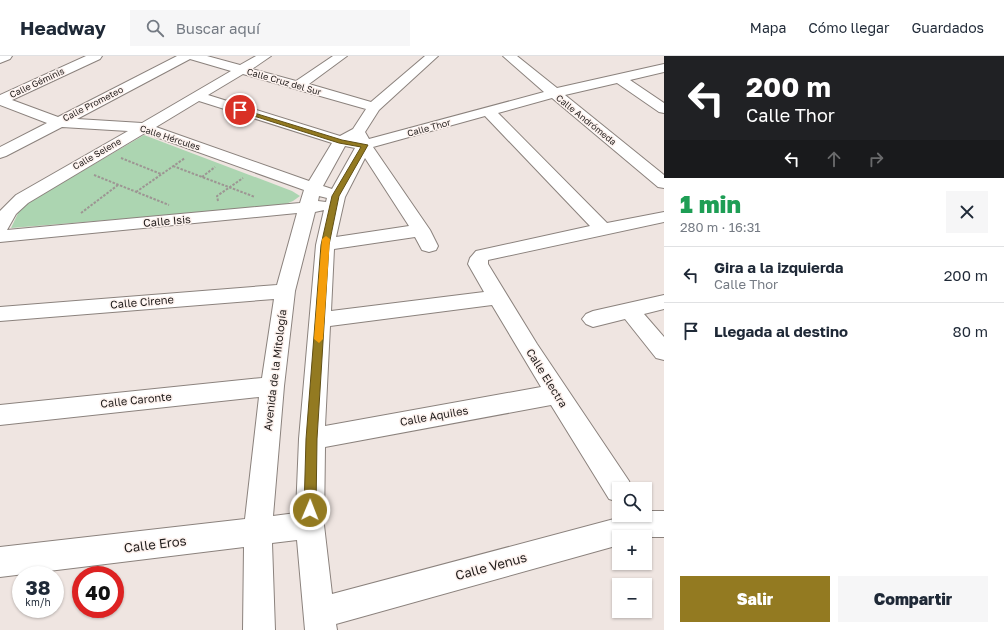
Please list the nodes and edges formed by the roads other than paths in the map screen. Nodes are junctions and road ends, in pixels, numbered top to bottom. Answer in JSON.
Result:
{"nodes":[{"id":1,"x":6,"y":56,"type":"edge"},
{"id":2,"x":96,"y":56,"type":"edge"},
{"id":3,"x":186,"y":56,"type":"edge"},
{"id":4,"x":193,"y":56,"type":"edge"},
{"id":5,"x":265,"y":56,"type":"edge"},
{"id":6,"x":341,"y":56,"type":"edge"},
{"id":7,"x":432,"y":56,"type":"edge"},
{"id":8,"x":509,"y":56,"type":"edge"},
{"id":9,"x":0,"y":59,"type":"edge"},
{"id":10,"x":664,"y":68,"type":"edge"},
{"id":11,"x":242,"y":69,"type":"junction"},
{"id":12,"x":620,"y":79,"type":"junction"},
{"id":13,"x":298,"y":86,"type":"junction"},
{"id":14,"x":554,"y":94,"type":"junction"},
{"id":15,"x":197,"y":96,"type":"junction"},
{"id":16,"x":0,"y":100,"type":"edge"},
{"id":17,"x":374,"y":107,"type":"junction"},
{"id":18,"x":664,"y":109,"type":"edge"},
{"id":19,"x":488,"y":111,"type":"junction"},
{"id":20,"x":58,"y":122,"type":"junction"},
{"id":21,"x":143,"y":127,"type":"junction"},
{"id":22,"x":354,"y":139,"type":"junction"},
{"id":23,"x":0,"y":153,"type":"edge"},
{"id":24,"x":664,"y":183,"type":"edge"},
{"id":25,"x":310,"y":198,"type":"junction"},
{"id":26,"x":335,"y":201,"type":"junction"},
{"id":27,"x":664,"y":217,"type":"edge"},
{"id":28,"x":0,"y":226,"type":"edge"},
{"id":29,"x":604,"y":230,"type":"junction"},
{"id":30,"x":0,"y":236,"type":"edge"},
{"id":31,"x":325,"y":245,"type":"junction"},
{"id":32,"x":285,"y":291,"type":"junction"},
{"id":33,"x":497,"y":296,"type":"junction"},
{"id":34,"x":664,"y":302,"type":"edge"},
{"id":35,"x":629,"y":310,"type":"junction"},
{"id":36,"x":0,"y":314,"type":"edge"},
{"id":37,"x":593,"y":319,"type":"dead end"},
{"id":38,"x":320,"y":320,"type":"junction"},
{"id":39,"x":664,"y":352,"type":"edge"},
{"id":40,"x":272,"y":386,"type":"junction"},
{"id":41,"x":557,"y":394,"type":"junction"},
{"id":42,"x":0,"y":415,"type":"edge"},
{"id":43,"x":312,"y":439,"type":"junction"},
{"id":44,"x":614,"y":482,"type":"edge"},
{"id":45,"x":644,"y":522,"type":"edge"},
{"id":46,"x":310,"y":525,"type":"junction"},
{"id":47,"x":258,"y":532,"type":"junction"},
{"id":48,"x":0,"y":562,"type":"edge"},
{"id":49,"x":320,"y":622,"type":"edge"},
{"id":50,"x":259,"y":630,"type":"edge"}],
"edges":[{"from":1,"to":9,"type":"street"},
{"from":2,"to":16,"type":"street","name":"Calle Géminis"},
{"from":3,"to":20,"type":"street","name":"Calle Prometeo"},
{"from":4,"to":11,"type":"street","name":"Calle Cruz del Sur"},
{"from":5,"to":11,"type":"street","name":"Calle Selene"},
{"from":6,"to":13,"type":"street"},
{"from":7,"to":17,"type":"street","name":"Avenida de la Mitología"},
{"from":8,"to":14,"type":"street","name":"Calle Andrómeda"},
{"from":10,"to":12,"type":"street","name":"Calle Thor"},
{"from":11,"to":13,"type":"street","name":"Calle Cruz del Sur"},
{"from":11,"to":15,"type":"street","name":"Calle Selene"},
{"from":12,"to":14,"type":"street","name":"Calle Thor"},
{"from":12,"to":18,"type":"street"},
{"from":13,"to":17,"type":"street","name":"Calle Cruz del Sur"},
{"from":14,"to":19,"type":"street","name":"Calle Thor"},
{"from":14,"to":24,"type":"street","name":"Calle Andrómeda"},
{"from":15,"to":21,"type":"street","name":"Calle Selene"},
{"from":15,"to":22,"type":"street"},
{"from":16,"to":20,"type":"street","name":"Calle Hércules"},
{"from":17,"to":22,"type":"street","name":"Avenida de la Mitología"},
{"from":19,"to":22,"type":"street","name":"Calle Thor"},
{"from":19,"to":29,"type":"street"},
{"from":20,"to":21,"type":"street","name":"Calle Hércules"},
{"from":20,"to":23,"type":"street","name":"Calle Prometeo"},
{"from":21,"to":25,"type":"street","name":"Calle Hércules"},
{"from":21,"to":28,"type":"street","name":"Calle Selene"},
{"from":22,"to":25,"type":"street","name":"Avenida de la Mitología"},
{"from":22,"to":26,"type":"street","name":"Avenida de la Mitología"},
{"from":22,"to":31,"type":"street"},
{"from":25,"to":26,"type":"street","name":"Calle Isis"},
{"from":25,"to":30,"type":"street","name":"Calle Isis"},
{"from":25,"to":32,"type":"street","name":"Avenida de la Mitología"},
{"from":26,"to":31,"type":"street","name":"Avenida de la Mitología"},
{"from":27,"to":29,"type":"street"},
{"from":29,"to":33,"type":"street","name":"Calle Electra"},
{"from":31,"to":38,"type":"street","name":"Avenida de la Mitología"},
{"from":32,"to":36,"type":"street","name":"Calle Cirene"},
{"from":32,"to":40,"type":"street","name":"Avenida de la Mitología"},
{"from":33,"to":38,"type":"street"},
{"from":33,"to":41,"type":"street","name":"Calle Electra"},
{"from":34,"to":35,"type":"street"},
{"from":35,"to":37,"type":"street"},
{"from":35,"to":39,"type":"street"},
{"from":38,"to":43,"type":"street","name":"Avenida de la Mitología"},
{"from":40,"to":42,"type":"street","name":"Calle Caronte"},
{"from":40,"to":47,"type":"street","name":"Avenida de la Mitología"},
{"from":41,"to":43,"type":"street","name":"Calle Aquiles"},
{"from":41,"to":44,"type":"street","name":"Calle Electra"},
{"from":43,"to":46,"type":"street","name":"Avenida de la Mitología"},
{"from":45,"to":49,"type":"street","name":"Calle Venus"},
{"from":46,"to":47,"type":"street","name":"Calle Eros"},
{"from":46,"to":49,"type":"street","name":"Avenida de la Mitología"},
{"from":47,"to":48,"type":"street","name":"Calle Eros"},
{"from":47,"to":50,"type":"street","name":"Avenida de la Mitología"}]}
